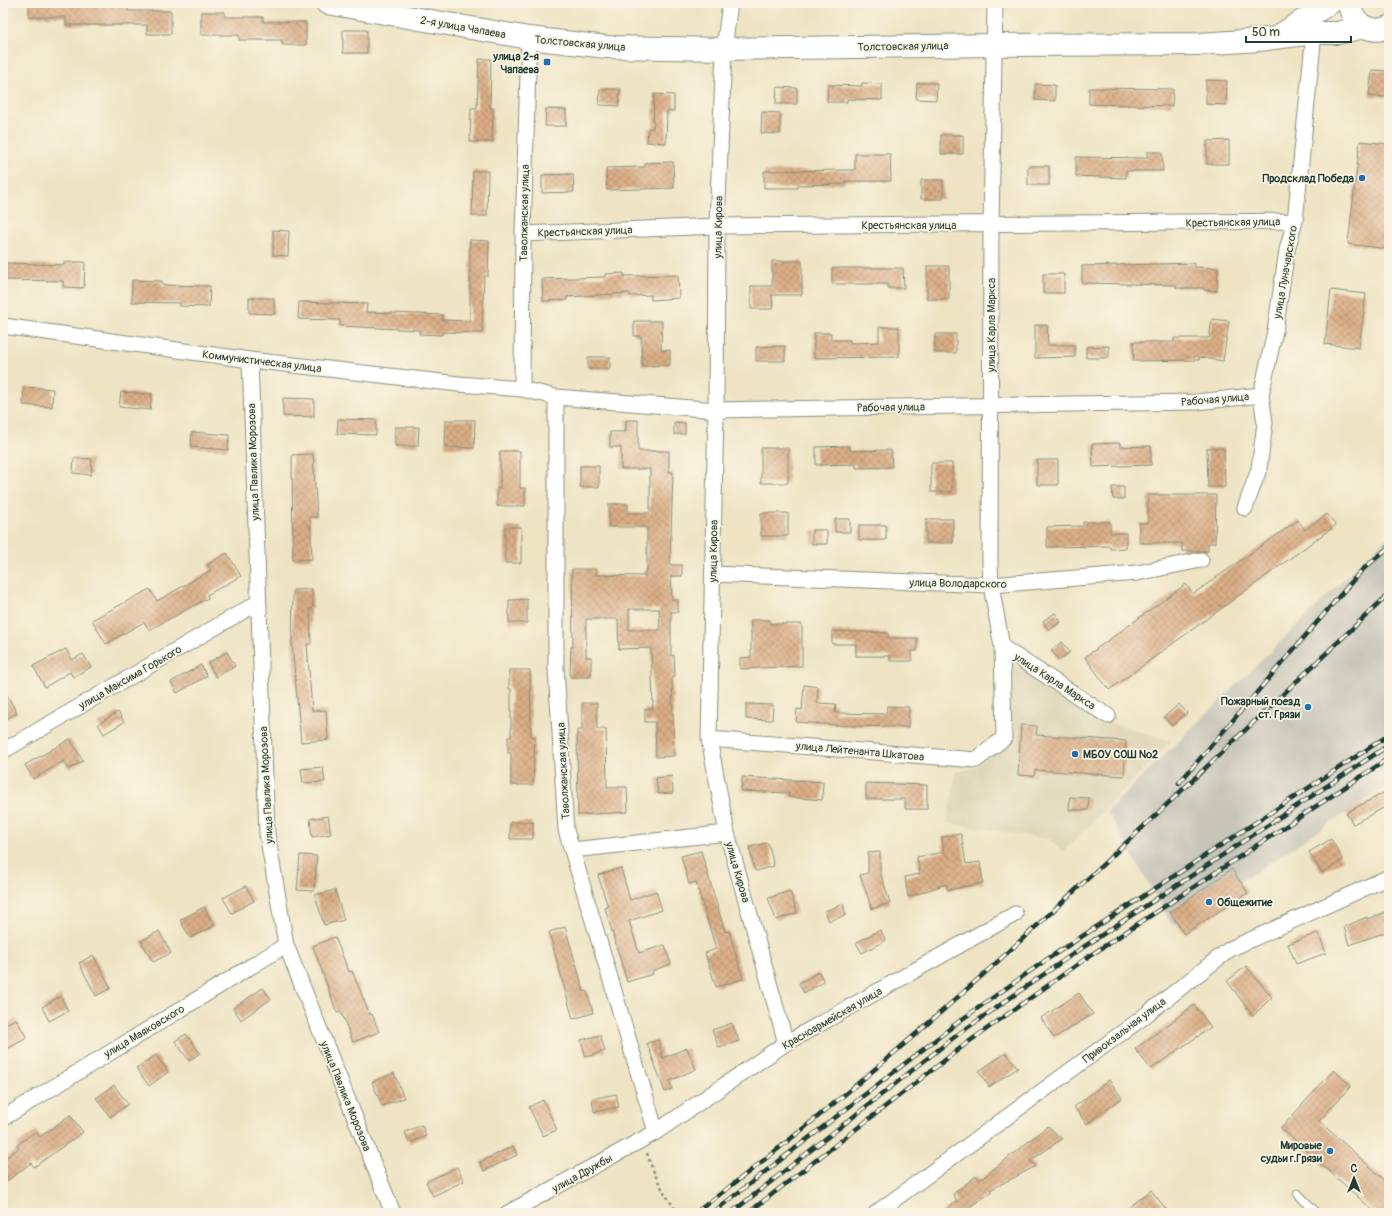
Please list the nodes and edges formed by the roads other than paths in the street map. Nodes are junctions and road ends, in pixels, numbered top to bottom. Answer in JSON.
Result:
{"nodes":[{"id":1,"x":327,"y":3,"type":"edge"},
{"id":2,"x":730,"y":3,"type":"edge"},
{"id":3,"x":995,"y":3,"type":"edge"},
{"id":4,"x":1330,"y":3,"type":"edge"},
{"id":5,"x":1349,"y":3,"type":"edge"},
{"id":6,"x":1381,"y":28,"type":"edge"},
{"id":7,"x":1314,"y":33,"type":"junction"},
{"id":8,"x":1278,"y":37,"type":"junction"},
{"id":9,"x":529,"y":38,"type":"junction"},
{"id":10,"x":994,"y":45,"type":"junction"},
{"id":11,"x":724,"y":49,"type":"junction"},
{"id":12,"x":1295,"y":221,"type":"junction"},
{"id":13,"x":992,"y":225,"type":"junction"},
{"id":14,"x":717,"y":226,"type":"junction"},
{"id":15,"x":523,"y":234,"type":"junction"},
{"id":16,"x":3,"y":326,"type":"edge"},
{"id":17,"x":250,"y":360,"type":"junction"},
{"id":18,"x":522,"y":389,"type":"junction"},
{"id":19,"x":1261,"y":395,"type":"junction"},
{"id":20,"x":556,"y":397,"type":"junction"},
{"id":21,"x":990,"y":406,"type":"junction"},
{"id":22,"x":716,"y":410,"type":"junction"},
{"id":23,"x":1245,"y":508,"type":"dead end"},
{"id":24,"x":1201,"y":560,"type":"dead end"},
{"id":25,"x":713,"y":574,"type":"junction"},
{"id":26,"x":991,"y":585,"type":"junction"},
{"id":27,"x":257,"y":603,"type":"junction"},
{"id":28,"x":1002,"y":647,"type":"junction"},
{"id":29,"x":1108,"y":716,"type":"dead end"},
{"id":30,"x":1004,"y":738,"type":"joint"},
{"id":31,"x":709,"y":739,"type":"junction"},
{"id":32,"x":3,"y":751,"type":"edge"},
{"id":33,"x":727,"y":833,"type":"junction"},
{"id":34,"x":573,"y":850,"type":"junction"},
{"id":35,"x":1389,"y":877,"type":"edge"},
{"id":36,"x":1015,"y":914,"type":"dead end"},
{"id":37,"x":286,"y":945,"type":"junction"},
{"id":38,"x":786,"y":1043,"type":"junction"},
{"id":39,"x":3,"y":1118,"type":"edge"},
{"id":40,"x":650,"y":1136,"type":"junction"},
{"id":41,"x":1298,"y":1194,"type":"dead end"},
{"id":42,"x":393,"y":1213,"type":"edge"},
{"id":43,"x":508,"y":1213,"type":"edge"},
{"id":44,"x":876,"y":1213,"type":"edge"},
{"id":45,"x":1317,"y":1213,"type":"edge"}],
"edges":[{"from":1,"to":9,"type":"main road","name":"2-я улица Чапаева"},
{"from":2,"to":11,"type":"street","name":"улица Кирова"},
{"from":3,"to":10,"type":"street","name":"улица Карла Маркса"},
{"from":4,"to":8,"type":"main road"},
{"from":5,"to":6,"type":"main road"},
{"from":6,"to":7,"type":"main road","name":"Толстовская улица"},
{"from":7,"to":8,"type":"main road","name":"Толстовская улица"},
{"from":7,"to":12,"type":"street","name":"улица Луначарского"},
{"from":8,"to":10,"type":"main road","name":"Толстовская улица"},
{"from":9,"to":11,"type":"main road","name":"Толстовская улица"},
{"from":9,"to":15,"type":"street","name":"Таволжанская улица"},
{"from":10,"to":11,"type":"main road","name":"Толстовская улица"},
{"from":10,"to":13,"type":"street","name":"улица Карла Маркса"},
{"from":11,"to":14,"type":"street","name":"улица Кирова"},
{"from":12,"to":13,"type":"street","name":"Крестьянская улица"},
{"from":12,"to":19,"type":"street","name":"улица Луначарского"},
{"from":13,"to":14,"type":"street","name":"Крестьянская улица"},
{"from":13,"to":21,"type":"street","name":"улица Карла Маркса"},
{"from":14,"to":15,"type":"street","name":"Крестьянская улица"},
{"from":14,"to":22,"type":"street","name":"улица Кирова"},
{"from":15,"to":18,"type":"street","name":"Таволжанская улица"},
{"from":16,"to":17,"type":"street","name":"Коммунистическая улица"},
{"from":17,"to":18,"type":"street","name":"Коммунистическая улица"},
{"from":17,"to":27,"type":"street","name":"улица Павлика Морозова"},
{"from":18,"to":20,"type":"street","name":"Рабочая улица"},
{"from":19,"to":21,"type":"street","name":"Рабочая улица"},
{"from":19,"to":23,"type":"street","name":"улица Луначарского"},
{"from":20,"to":22,"type":"street","name":"Рабочая улица"},
{"from":20,"to":34,"type":"street","name":"Таволжанская улица"},
{"from":21,"to":22,"type":"street","name":"Рабочая улица"},
{"from":21,"to":26,"type":"street","name":"улица Карла Маркса"},
{"from":22,"to":25,"type":"street","name":"улица Кирова"},
{"from":24,"to":26,"type":"street","name":"улица Володарского"},
{"from":25,"to":26,"type":"street","name":"улица Володарского"},
{"from":25,"to":31,"type":"street","name":"улица Кирова"},
{"from":26,"to":28,"type":"street","name":"улица Карла Маркса"},
{"from":27,"to":32,"type":"street","name":"улица Максима Горького"},
{"from":27,"to":37,"type":"street","name":"улица Павлика Морозова"},
{"from":28,"to":29,"type":"street","name":"улица Карла Маркса"},
{"from":28,"to":30,"type":"street","name":"улица Карла Маркса"},
{"from":30,"to":31,"type":"street","name":"улица Лейтенанта Шкатова"},
{"from":31,"to":33,"type":"street","name":"улица Кирова"},
{"from":33,"to":34,"type":"street"},
{"from":33,"to":38,"type":"street","name":"улица Кирова"},
{"from":34,"to":40,"type":"street","name":"Таволжанская улица"},
{"from":35,"to":44,"type":"street","name":"Привокзальная улица"},
{"from":36,"to":38,"type":"street","name":"Красноармейская улица"},
{"from":37,"to":39,"type":"street","name":"улица Маяковского"},
{"from":37,"to":42,"type":"street","name":"улица Павлика Морозова"},
{"from":38,"to":40,"type":"street","name":"Красноармейская улица"},
{"from":40,"to":43,"type":"street","name":"улица Дружбы"},
{"from":41,"to":45,"type":"lane"}]}
